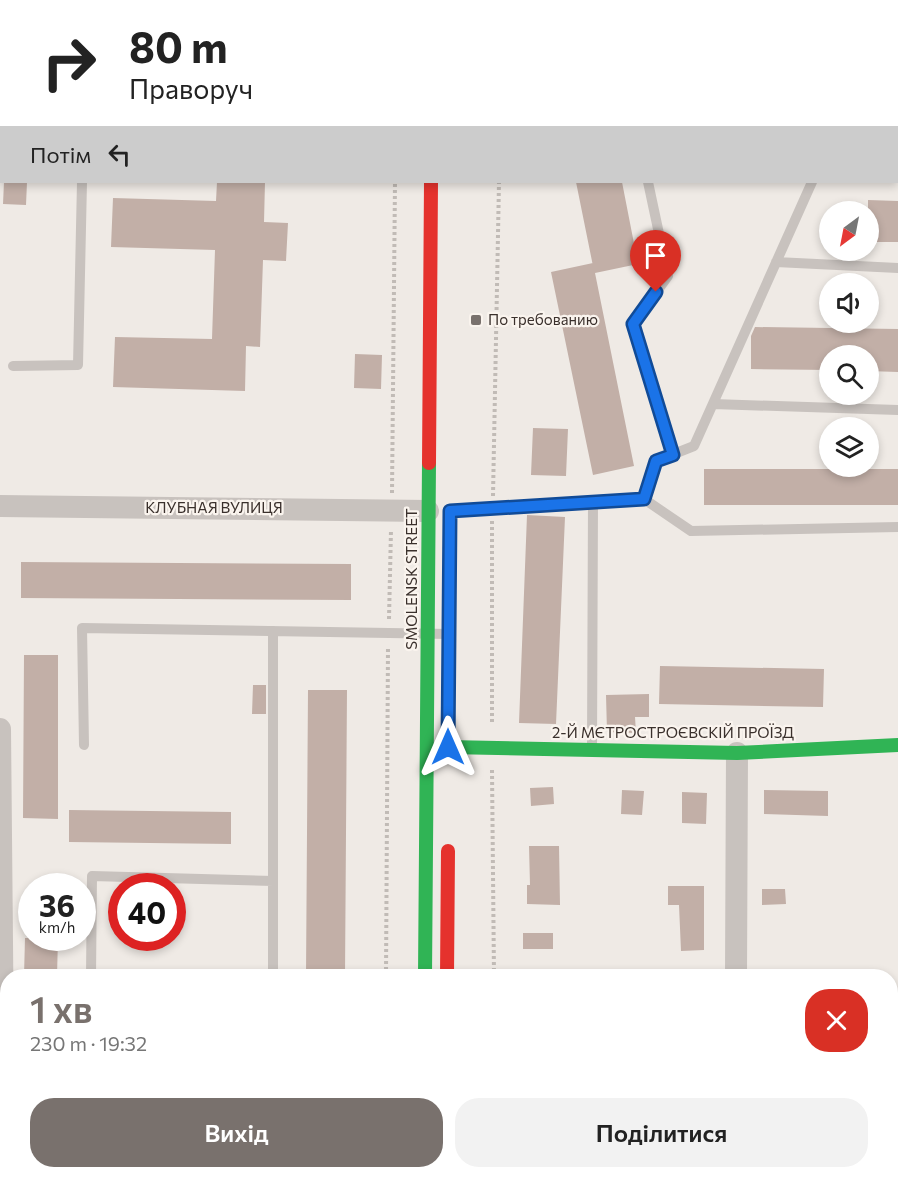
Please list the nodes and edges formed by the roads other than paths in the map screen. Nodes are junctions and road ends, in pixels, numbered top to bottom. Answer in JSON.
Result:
{"nodes":[{"id":1,"x":82,"y":183,"type":"edge"},
{"id":2,"x":431,"y":183,"type":"edge"},
{"id":3,"x":648,"y":183,"type":"edge"},
{"id":4,"x":812,"y":183,"type":"edge"},
{"id":5,"x":776,"y":262,"type":"junction"},
{"id":6,"x":898,"y":268,"type":"edge"},
{"id":7,"x":13,"y":366,"type":"dead end"},
{"id":8,"x":712,"y":404,"type":"junction"},
{"id":9,"x":898,"y":410,"type":"edge"},
{"id":10,"x":673,"y":455,"type":"junction"},
{"id":11,"x":644,"y":499,"type":"junction"},
{"id":12,"x":593,"y":502,"type":"junction"},
{"id":13,"x":0,"y":506,"type":"edge"},
{"id":14,"x":444,"y":511,"type":"junction"},
{"id":15,"x":898,"y":527,"type":"edge"},
{"id":16,"x":273,"y":631,"type":"junction"},
{"id":17,"x":428,"y":634,"type":"junction"},
{"id":18,"x":449,"y":634,"type":"dead end"},
{"id":19,"x":0,"y":729,"type":"edge"},
{"id":20,"x":84,"y":745,"type":"dead end"},
{"id":21,"x":898,"y":745,"type":"edge"},
{"id":22,"x":448,"y":747,"type":"dead end"},
{"id":23,"x":592,"y":751,"type":"junction"},
{"id":24,"x":737,"y":753,"type":"junction"},
{"id":25,"x":448,"y":839,"type":"dead end"},
{"id":26,"x":273,"y":881,"type":"junction"},
{"id":27,"x":1,"y":969,"type":"edge"},
{"id":28,"x":91,"y":969,"type":"edge"},
{"id":29,"x":273,"y":969,"type":"edge"},
{"id":30,"x":424,"y":969,"type":"edge"},
{"id":31,"x":447,"y":969,"type":"edge"},
{"id":32,"x":736,"y":969,"type":"edge"}],
"edges":[{"from":1,"to":7,"type":"lane"},
{"from":2,"to":14,"type":"street","name":"SMOLENSK STREET"},
{"from":3,"to":10,"type":"lane"},
{"from":4,"to":5,"type":"lane"},
{"from":5,"to":6,"type":"lane"},
{"from":5,"to":8,"type":"lane"},
{"from":8,"to":9,"type":"lane"},
{"from":8,"to":10,"type":"lane"},
{"from":10,"to":11,"type":"lane"},
{"from":11,"to":12,"type":"lane"},
{"from":11,"to":15,"type":"lane"},
{"from":12,"to":14,"type":"lane"},
{"from":12,"to":23,"type":"lane"},
{"from":13,"to":14,"type":"street","name":"КЛУБНАЯ ВУЛИЦЯ"},
{"from":14,"to":17,"type":"street","name":"SMOLENSK STREET"},
{"from":16,"to":17,"type":"lane"},
{"from":16,"to":20,"type":"lane"},
{"from":16,"to":26,"type":"lane"},
{"from":17,"to":18,"type":"lane"},
{"from":17,"to":30,"type":"street","name":"SMOLENSK STREET"},
{"from":19,"to":27,"type":"street"},
{"from":21,"to":24,"type":"street","name":"2-Й МЄТРОСТРОЄВСКІЙ ПРОЇЗД"},
{"from":22,"to":23,"type":"street","name":"2-Й МЄТРОСТРОЄВСКІЙ ПРОЇЗД"},
{"from":23,"to":24,"type":"street","name":"2-Й МЄТРОСТРОЄВСКІЙ ПРОЇЗД"},
{"from":24,"to":32,"type":"street"},
{"from":25,"to":31,"type":"street"},
{"from":26,"to":28,"type":"lane"},
{"from":26,"to":29,"type":"lane"}]}
